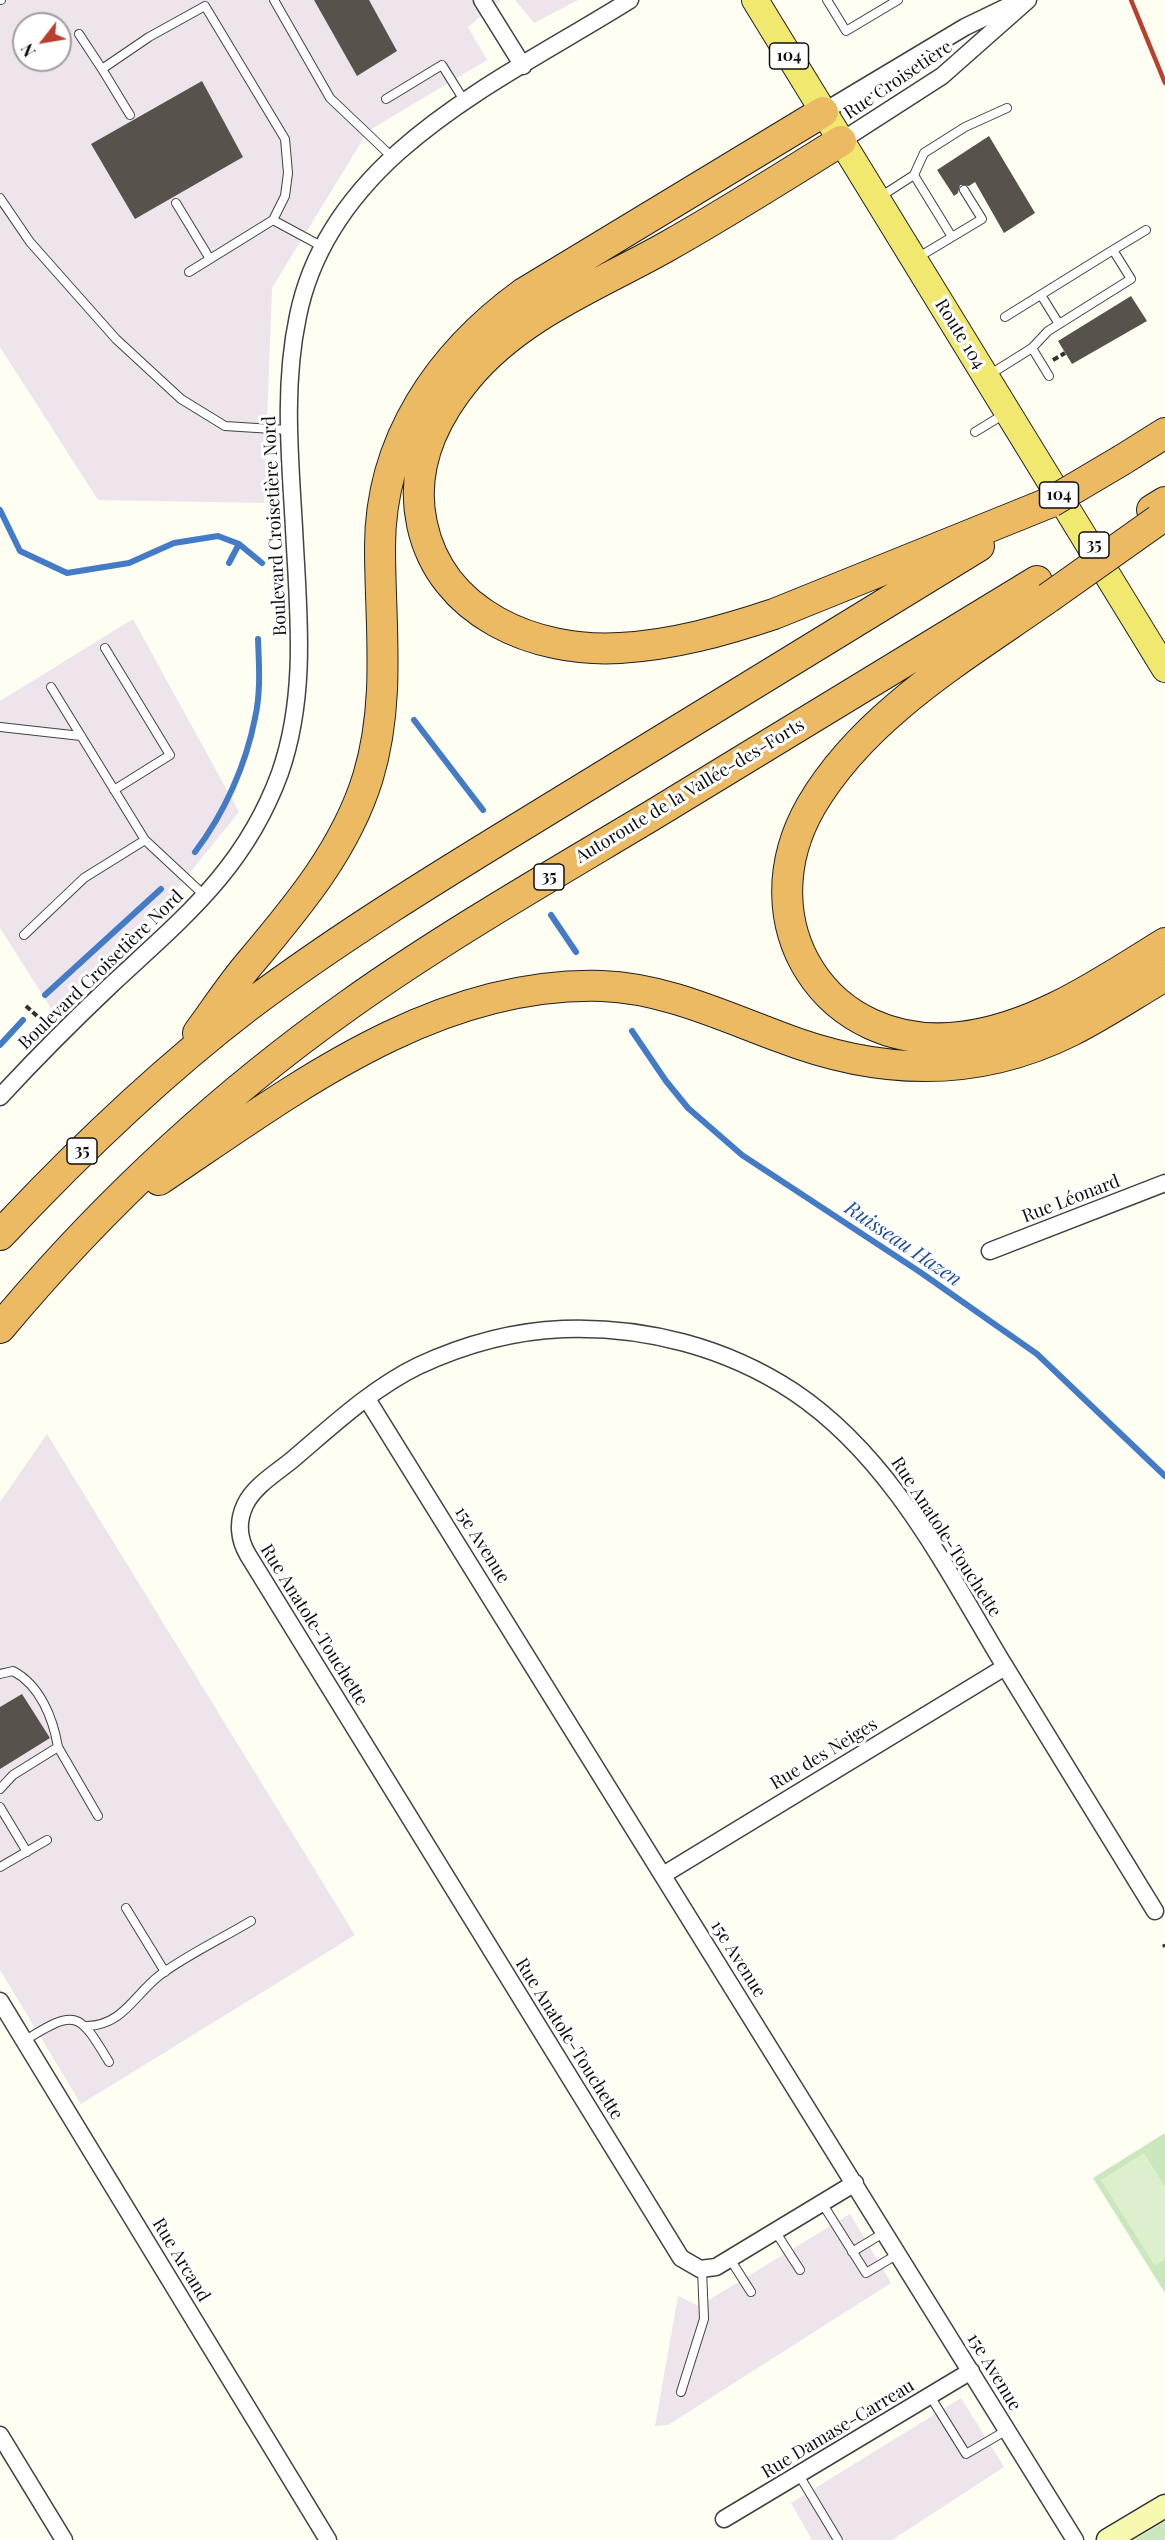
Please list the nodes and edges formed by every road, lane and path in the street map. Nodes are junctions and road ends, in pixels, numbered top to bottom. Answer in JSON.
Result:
{"nodes":[{"id":1,"x":274,"y":0,"type":"edge"},
{"id":2,"x":482,"y":0,"type":"edge"},
{"id":3,"x":630,"y":0,"type":"edge"},
{"id":4,"x":755,"y":0,"type":"edge"},
{"id":5,"x":827,"y":0,"type":"edge"},
{"id":6,"x":898,"y":0,"type":"edge"},
{"id":7,"x":1028,"y":0,"type":"edge"},
{"id":8,"x":1014,"y":4,"type":"edge"},
{"id":9,"x":79,"y":34,"type":"dead end"},
{"id":10,"x":523,"y":66,"type":"junction"},
{"id":11,"x":102,"y":69,"type":"junction"},
{"id":12,"x":386,"y":99,"type":"dead end"},
{"id":13,"x":465,"y":102,"type":"junction"},
{"id":14,"x":1007,"y":108,"type":"dead end"},
{"id":15,"x":823,"y":112,"type":"junction"},
{"id":16,"x":130,"y":115,"type":"dead end"},
{"id":17,"x":841,"y":141,"type":"junction"},
{"id":18,"x":391,"y":156,"type":"junction"},
{"id":19,"x":914,"y":175,"type":"junction"},
{"id":20,"x":964,"y":189,"type":"dead end"},
{"id":21,"x":0,"y":198,"type":"edge"},
{"id":22,"x":877,"y":199,"type":"junction"},
{"id":23,"x":176,"y":203,"type":"dead end"},
{"id":24,"x":273,"y":220,"type":"junction"},
{"id":25,"x":1146,"y":230,"type":"dead end"},
{"id":26,"x":952,"y":237,"type":"junction"},
{"id":27,"x":323,"y":248,"type":"junction"},
{"id":28,"x":1113,"y":250,"type":"junction"},
{"id":29,"x":210,"y":259,"type":"junction"},
{"id":30,"x":914,"y":260,"type":"junction"},
{"id":31,"x":189,"y":272,"type":"dead end"},
{"id":32,"x":1041,"y":295,"type":"junction"},
{"id":33,"x":1005,"y":317,"type":"dead end"},
{"id":34,"x":1059,"y":324,"type":"junction"},
{"id":35,"x":1032,"y":348,"type":"junction"},
{"id":36,"x":986,"y":376,"type":"junction"},
{"id":37,"x":1049,"y":376,"type":"dead end"},
{"id":38,"x":1008,"y":412,"type":"junction"},
{"id":39,"x":288,"y":430,"type":"junction"},
{"id":40,"x":975,"y":432,"type":"dead end"},
{"id":41,"x":1165,"y":433,"type":"edge"},
{"id":42,"x":1160,"y":512,"type":"edge"},
{"id":43,"x":1003,"y":526,"type":"junction"},
{"id":44,"x":1042,"y":590,"type":"junction"},
{"id":45,"x":105,"y":648,"type":"dead end"},
{"id":46,"x":1165,"y":669,"type":"edge"},
{"id":47,"x":51,"y":687,"type":"dead end"},
{"id":48,"x":0,"y":727,"type":"edge"},
{"id":49,"x":81,"y":736,"type":"junction"},
{"id":50,"x":114,"y":790,"type":"junction"},
{"id":51,"x":145,"y":840,"type":"junction"},
{"id":52,"x":205,"y":896,"type":"junction"},
{"id":53,"x":24,"y":935,"type":"dead end"},
{"id":54,"x":1165,"y":943,"type":"edge"},
{"id":55,"x":1165,"y":976,"type":"edge"},
{"id":56,"x":26,"y":1006,"type":"dead end"},
{"id":57,"x":59,"y":1037,"type":"junction"},
{"id":58,"x":170,"y":1072,"type":"junction"},
{"id":59,"x":0,"y":1097,"type":"edge"},
{"id":60,"x":1165,"y":1184,"type":"edge"},
{"id":61,"x":97,"y":1222,"type":"junction"},
{"id":62,"x":0,"y":1235,"type":"edge"},
{"id":63,"x":990,"y":1251,"type":"dead end"},
{"id":64,"x":0,"y":1328,"type":"edge"},
{"id":65,"x":367,"y":1399,"type":"junction"},
{"id":66,"x":1005,"y":1667,"type":"junction"},
{"id":67,"x":0,"y":1674,"type":"edge"},
{"id":68,"x":58,"y":1747,"type":"junction"},
{"id":69,"x":0,"y":1789,"type":"edge"},
{"id":70,"x":0,"y":1807,"type":"edge"},
{"id":71,"x":98,"y":1816,"type":"dead end"},
{"id":72,"x":47,"y":1840,"type":"dead end"},
{"id":73,"x":27,"y":1852,"type":"junction"},
{"id":74,"x":0,"y":1867,"type":"edge"},
{"id":75,"x":663,"y":1875,"type":"junction"},
{"id":76,"x":126,"y":1908,"type":"dead end"},
{"id":77,"x":1155,"y":1911,"type":"dead end"},
{"id":78,"x":251,"y":1921,"type":"dead end"},
{"id":79,"x":165,"y":1972,"type":"junction"},
{"id":80,"x":0,"y":2001,"type":"edge"},
{"id":81,"x":87,"y":2026,"type":"junction"},
{"id":82,"x":24,"y":2041,"type":"junction"},
{"id":83,"x":109,"y":2062,"type":"dead end"},
{"id":84,"x":855,"y":2183,"type":"junction"},
{"id":85,"x":822,"y":2203,"type":"junction"},
{"id":86,"x":776,"y":2231,"type":"junction"},
{"id":87,"x":885,"y":2232,"type":"junction"},
{"id":88,"x":852,"y":2252,"type":"junction"},
{"id":89,"x":898,"y":2254,"type":"junction"},
{"id":90,"x":730,"y":2259,"type":"junction"},
{"id":91,"x":702,"y":2269,"type":"junction"},
{"id":92,"x":800,"y":2270,"type":"dead end"},
{"id":93,"x":751,"y":2292,"type":"dead end"},
{"id":94,"x":971,"y":2371,"type":"junction"},
{"id":95,"x":681,"y":2392,"type":"dead end"},
{"id":96,"x":930,"y":2396,"type":"junction"},
{"id":97,"x":1007,"y":2430,"type":"junction"},
{"id":98,"x":0,"y":2435,"type":"edge"},
{"id":99,"x":799,"y":2475,"type":"junction"},
{"id":100,"x":1165,"y":2506,"type":"edge"},
{"id":101,"x":724,"y":2519,"type":"dead end"},
{"id":102,"x":64,"y":2540,"type":"edge"},
{"id":103,"x":328,"y":2540,"type":"edge"},
{"id":104,"x":837,"y":2540,"type":"edge"},
{"id":105,"x":1075,"y":2540,"type":"edge"},
{"id":106,"x":1108,"y":2540,"type":"edge"}],
"edges":[{"from":1,"to":18,"type":"lane"},
{"from":2,"to":10,"type":"street"},
{"from":3,"to":10,"type":"street","name":"Boulevard Croisetière Nord"},
{"from":4,"to":15,"type":"main road","name":"Route 104","number":"104"},
{"from":5,"to":6,"type":"lane"},
{"from":7,"to":8,"type":"street","name":"Rue Croisetière"},
{"from":8,"to":15,"type":"street","name":"Rue Croisetière"},
{"from":8,"to":17,"type":"street","name":"Rue Croisetière"},
{"from":9,"to":11,"type":"lane"},
{"from":10,"to":13,"type":"street","name":"Boulevard Croisetière Nord"},
{"from":11,"to":16,"type":"lane"},
{"from":11,"to":24,"type":"lane"},
{"from":12,"to":13,"type":"lane"},
{"from":13,"to":18,"type":"street","name":"Boulevard Croisetière Nord"},
{"from":14,"to":19,"type":"lane"},
{"from":15,"to":17,"type":"main road","name":"Route 104","number":"104"},
{"from":15,"to":58,"type":"highway"},
{"from":17,"to":22,"type":"main road","name":"Route 104","number":"104"},
{"from":17,"to":43,"type":"highway"},
{"from":18,"to":27,"type":"street","name":"Boulevard Croisetière Nord"},
{"from":19,"to":22,"type":"lane"},
{"from":19,"to":26,"type":"lane"},
{"from":20,"to":26,"type":"lane"},
{"from":21,"to":39,"type":"lane"},
{"from":22,"to":30,"type":"main road","name":"Route 104","number":"104"},
{"from":23,"to":29,"type":"lane"},
{"from":24,"to":27,"type":"lane"},
{"from":24,"to":29,"type":"lane"},
{"from":25,"to":28,"type":"lane"},
{"from":26,"to":30,"type":"lane"},
{"from":27,"to":39,"type":"street","name":"Boulevard Croisetière Nord"},
{"from":28,"to":32,"type":"lane"},
{"from":28,"to":34,"type":"lane"},
{"from":29,"to":31,"type":"lane"},
{"from":30,"to":36,"type":"main road","name":"Route 104","number":"104"},
{"from":32,"to":33,"type":"lane"},
{"from":32,"to":34,"type":"lane"},
{"from":34,"to":35,"type":"lane"},
{"from":35,"to":36,"type":"lane"},
{"from":35,"to":37,"type":"lane"},
{"from":36,"to":38,"type":"main road","name":"Route 104","number":"104"},
{"from":38,"to":40,"type":"lane"},
{"from":38,"to":46,"type":"main road","name":"Route 104","number":"104"},
{"from":39,"to":52,"type":"street","name":"Boulevard Croisetière Nord"},
{"from":41,"to":43,"type":"highway","number":"35","bridge":true},
{"from":42,"to":44,"type":"highway","name":"Autoroute de la Vallée-des-Forts","number":"35"},
{"from":43,"to":58,"type":"highway","number":"35"},
{"from":44,"to":54,"type":"highway"},
{"from":44,"to":61,"type":"highway","name":"Autoroute de la Vallée-des-Forts","number":"35"},
{"from":45,"to":50,"type":"lane"},
{"from":47,"to":49,"type":"lane"},
{"from":48,"to":49,"type":"lane"},
{"from":49,"to":50,"type":"lane"},
{"from":50,"to":51,"type":"lane"},
{"from":51,"to":52,"type":"lane"},
{"from":51,"to":53,"type":"lane"},
{"from":52,"to":57,"type":"street","name":"Boulevard Croisetière Nord"},
{"from":55,"to":61,"type":"highway"},
{"from":56,"to":57,"type":"path"},
{"from":57,"to":59,"type":"street","name":"Boulevard Croisetière Nord"},
{"from":58,"to":62,"type":"highway","number":"35"},
{"from":60,"to":63,"type":"street","name":"Rue Léonard"},
{"from":61,"to":64,"type":"highway","name":"Autoroute de la Vallée-des-Forts","number":"35"},
{"from":65,"to":66,"type":"street","name":"Rue Anatole-Touchette"},
{"from":65,"to":75,"type":"street","name":"15e Avenue"},
{"from":65,"to":91,"type":"street","name":"Rue Anatole-Touchette"},
{"from":66,"to":75,"type":"street","name":"Rue des Neiges"},
{"from":66,"to":77,"type":"street","name":"Rue Anatole-Touchette"},
{"from":67,"to":68,"type":"lane"},
{"from":68,"to":69,"type":"lane"},
{"from":68,"to":71,"type":"lane"},
{"from":70,"to":73,"type":"lane"},
{"from":72,"to":73,"type":"lane"},
{"from":73,"to":74,"type":"lane"},
{"from":75,"to":84,"type":"street","name":"15e Avenue"},
{"from":76,"to":79,"type":"lane"},
{"from":78,"to":79,"type":"lane"},
{"from":79,"to":81,"type":"lane"},
{"from":80,"to":82,"type":"street","name":"Rue Arcand"},
{"from":81,"to":82,"type":"lane"},
{"from":81,"to":83,"type":"lane"},
{"from":82,"to":103,"type":"street","name":"Rue Arcand"},
{"from":84,"to":85,"type":"street"},
{"from":84,"to":87,"type":"street","name":"15e Avenue"},
{"from":85,"to":86,"type":"street"},
{"from":85,"to":88,"type":"lane"},
{"from":86,"to":90,"type":"street"},
{"from":86,"to":92,"type":"lane"},
{"from":87,"to":88,"type":"lane"},
{"from":87,"to":89,"type":"street","name":"15e Avenue"},
{"from":88,"to":89,"type":"lane"},
{"from":89,"to":94,"type":"street","name":"15e Avenue"},
{"from":90,"to":91,"type":"street"},
{"from":90,"to":93,"type":"lane"},
{"from":91,"to":95,"type":"lane"},
{"from":94,"to":96,"type":"street","name":"Rue Damase-Carreau"},
{"from":94,"to":97,"type":"street","name":"15e Avenue"},
{"from":96,"to":97,"type":"lane"},
{"from":96,"to":99,"type":"street","name":"Rue Damase-Carreau"},
{"from":97,"to":105,"type":"street","name":"15e Avenue"},
{"from":98,"to":102,"type":"street"},
{"from":99,"to":101,"type":"street","name":"Rue Damase-Carreau"},
{"from":99,"to":104,"type":"lane"},
{"from":100,"to":106,"type":"street"}]}
